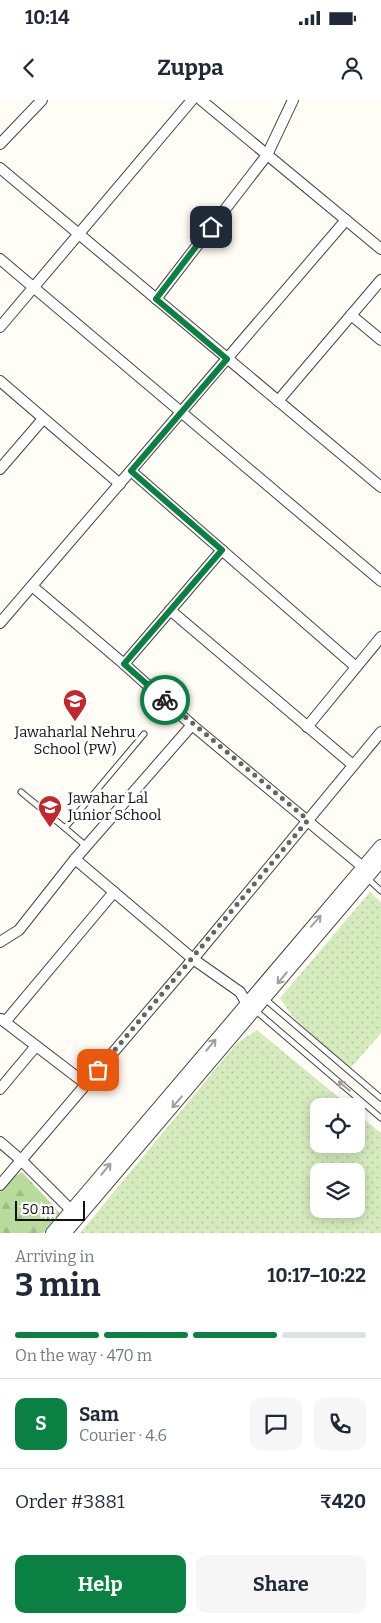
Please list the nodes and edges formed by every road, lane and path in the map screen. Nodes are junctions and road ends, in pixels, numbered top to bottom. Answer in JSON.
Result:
{"nodes":[{"id":1,"x":42,"y":100,"type":"edge"},
{"id":2,"x":192,"y":100,"type":"edge"},
{"id":3,"x":201,"y":100,"type":"edge"},
{"id":4,"x":293,"y":100,"type":"edge"},
{"id":5,"x":0,"y":144,"type":"edge"},
{"id":6,"x":267,"y":155,"type":"junction"},
{"id":7,"x":0,"y":168,"type":"edge"},
{"id":8,"x":346,"y":220,"type":"junction"},
{"id":9,"x":78,"y":234,"type":"junction"},
{"id":10,"x":381,"y":249,"type":"edge"},
{"id":11,"x":0,"y":259,"type":"edge"},
{"id":12,"x":381,"y":280,"type":"edge"},
{"id":13,"x":34,"y":287,"type":"junction"},
{"id":14,"x":156,"y":299,"type":"junction"},
{"id":15,"x":351,"y":315,"type":"junction"},
{"id":16,"x":0,"y":327,"type":"edge"},
{"id":17,"x":381,"y":340,"type":"edge"},
{"id":18,"x":227,"y":359,"type":"junction"},
{"id":19,"x":0,"y":381,"type":"edge"},
{"id":20,"x":278,"y":401,"type":"junction"},
{"id":21,"x":182,"y":412,"type":"junction"},
{"id":22,"x":43,"y":419,"type":"junction"},
{"id":23,"x":0,"y":469,"type":"edge"},
{"id":24,"x":131,"y":471,"type":"junction"},
{"id":25,"x":120,"y":484,"type":"junction"},
{"id":26,"x":381,"y":487,"type":"edge"},
{"id":27,"x":222,"y":550,"type":"junction"},
{"id":28,"x":381,"y":581,"type":"edge"},
{"id":29,"x":32,"y":586,"type":"junction"},
{"id":30,"x":170,"y":610,"type":"junction"},
{"id":31,"x":0,"y":623,"type":"edge"},
{"id":32,"x":381,"y":637,"type":"edge"},
{"id":33,"x":124,"y":664,"type":"junction"},
{"id":34,"x":356,"y":667,"type":"junction"},
{"id":35,"x":192,"y":725,"type":"junction"},
{"id":36,"x":307,"y":727,"type":"junction"},
{"id":37,"x":381,"y":732,"type":"edge"},
{"id":38,"x":144,"y":734,"type":"dead end"},
{"id":39,"x":353,"y":765,"type":"junction"},
{"id":40,"x":21,"y":792,"type":"dead end"},
{"id":41,"x":308,"y":820,"type":"junction"},
{"id":42,"x":65,"y":828,"type":"junction"},
{"id":43,"x":86,"y":846,"type":"junction"},
{"id":44,"x":381,"y":846,"type":"edge"},
{"id":45,"x":75,"y":859,"type":"junction"},
{"id":46,"x":381,"y":861,"type":"edge"},
{"id":47,"x":365,"y":872,"type":"junction"},
{"id":48,"x":381,"y":891,"type":"edge"},
{"id":49,"x":114,"y":892,"type":"junction"},
{"id":50,"x":0,"y":942,"type":"edge"},
{"id":51,"x":193,"y":959,"type":"junction"},
{"id":52,"x":240,"y":992,"type":"junction"},
{"id":53,"x":260,"y":995,"type":"junction"},
{"id":54,"x":251,"y":1007,"type":"junction"},
{"id":55,"x":2,"y":1020,"type":"edge"},
{"id":56,"x":36,"y":1046,"type":"junction"},
{"id":57,"x":86,"y":1084,"type":"junction"},
{"id":58,"x":0,"y":1089,"type":"edge"},
{"id":59,"x":381,"y":1098,"type":"edge"},
{"id":60,"x":381,"y":1118,"type":"edge"},
{"id":61,"x":0,"y":1142,"type":"edge"},
{"id":62,"x":21,"y":1160,"type":"junction"},
{"id":63,"x":0,"y":1185,"type":"edge"},
{"id":64,"x":75,"y":1214,"type":"junction"},
{"id":65,"x":52,"y":1233,"type":"edge"},
{"id":66,"x":64,"y":1233,"type":"edge"}],
"edges":[{"from":1,"to":5,"type":"street"},
{"from":2,"to":9,"type":"street"},
{"from":3,"to":6,"type":"street"},
{"from":4,"to":6,"type":"street"},
{"from":6,"to":8,"type":"street"},
{"from":6,"to":14,"type":"street"},
{"from":7,"to":9,"type":"street"},
{"from":8,"to":10,"type":"street"},
{"from":8,"to":18,"type":"street"},
{"from":9,"to":13,"type":"street"},
{"from":9,"to":14,"type":"street"},
{"from":11,"to":13,"type":"street"},
{"from":12,"to":15,"type":"street"},
{"from":13,"to":16,"type":"street"},
{"from":13,"to":21,"type":"street"},
{"from":14,"to":18,"type":"street"},
{"from":15,"to":17,"type":"street"},
{"from":15,"to":20,"type":"street"},
{"from":18,"to":20,"type":"street"},
{"from":18,"to":21,"type":"street"},
{"from":19,"to":22,"type":"street"},
{"from":20,"to":26,"type":"street"},
{"from":21,"to":24,"type":"street"},
{"from":21,"to":28,"type":"street"},
{"from":22,"to":23,"type":"street"},
{"from":22,"to":25,"type":"street"},
{"from":24,"to":25,"type":"street"},
{"from":24,"to":27,"type":"street"},
{"from":25,"to":29,"type":"street"},
{"from":27,"to":30,"type":"street"},
{"from":27,"to":34,"type":"street"},
{"from":29,"to":31,"type":"street"},
{"from":29,"to":33,"type":"street"},
{"from":30,"to":33,"type":"street"},
{"from":30,"to":36,"type":"street"},
{"from":32,"to":34,"type":"street"},
{"from":33,"to":35,"type":"street"},
{"from":34,"to":36,"type":"street"},
{"from":35,"to":41,"type":"street"},
{"from":35,"to":43,"type":"street"},
{"from":36,"to":39,"type":"street"},
{"from":37,"to":39,"type":"street"},
{"from":38,"to":42,"type":"lane"},
{"from":39,"to":41,"type":"street"},
{"from":40,"to":42,"type":"lane"},
{"from":41,"to":47,"type":"street"},
{"from":41,"to":51,"type":"street"},
{"from":42,"to":43,"type":"lane"},
{"from":43,"to":45,"type":"street"},
{"from":44,"to":47,"type":"street"},
{"from":45,"to":49,"type":"street"},
{"from":45,"to":50,"type":"street"},
{"from":46,"to":47,"type":"street"},
{"from":47,"to":48,"type":"lane"},
{"from":47,"to":53,"type":"street"},
{"from":49,"to":51,"type":"street"},
{"from":49,"to":55,"type":"street"},
{"from":51,"to":52,"type":"street"},
{"from":51,"to":57,"type":"street"},
{"from":52,"to":53,"type":"street"},
{"from":52,"to":54,"type":"street"},
{"from":53,"to":54,"type":"street"},
{"from":53,"to":59,"type":"lane"},
{"from":60,"to":54,"type":"lane","one_way":true},
{"from":54,"to":64,"type":"street"},
{"from":55,"to":56,"type":"street"},
{"from":56,"to":57,"type":"street"},
{"from":56,"to":58,"type":"street"},
{"from":57,"to":62,"type":"street"},
{"from":61,"to":62,"type":"street"},
{"from":62,"to":63,"type":"street"},
{"from":62,"to":64,"type":"street"},
{"from":64,"to":65,"type":"street"},
{"from":64,"to":66,"type":"street"}]}
